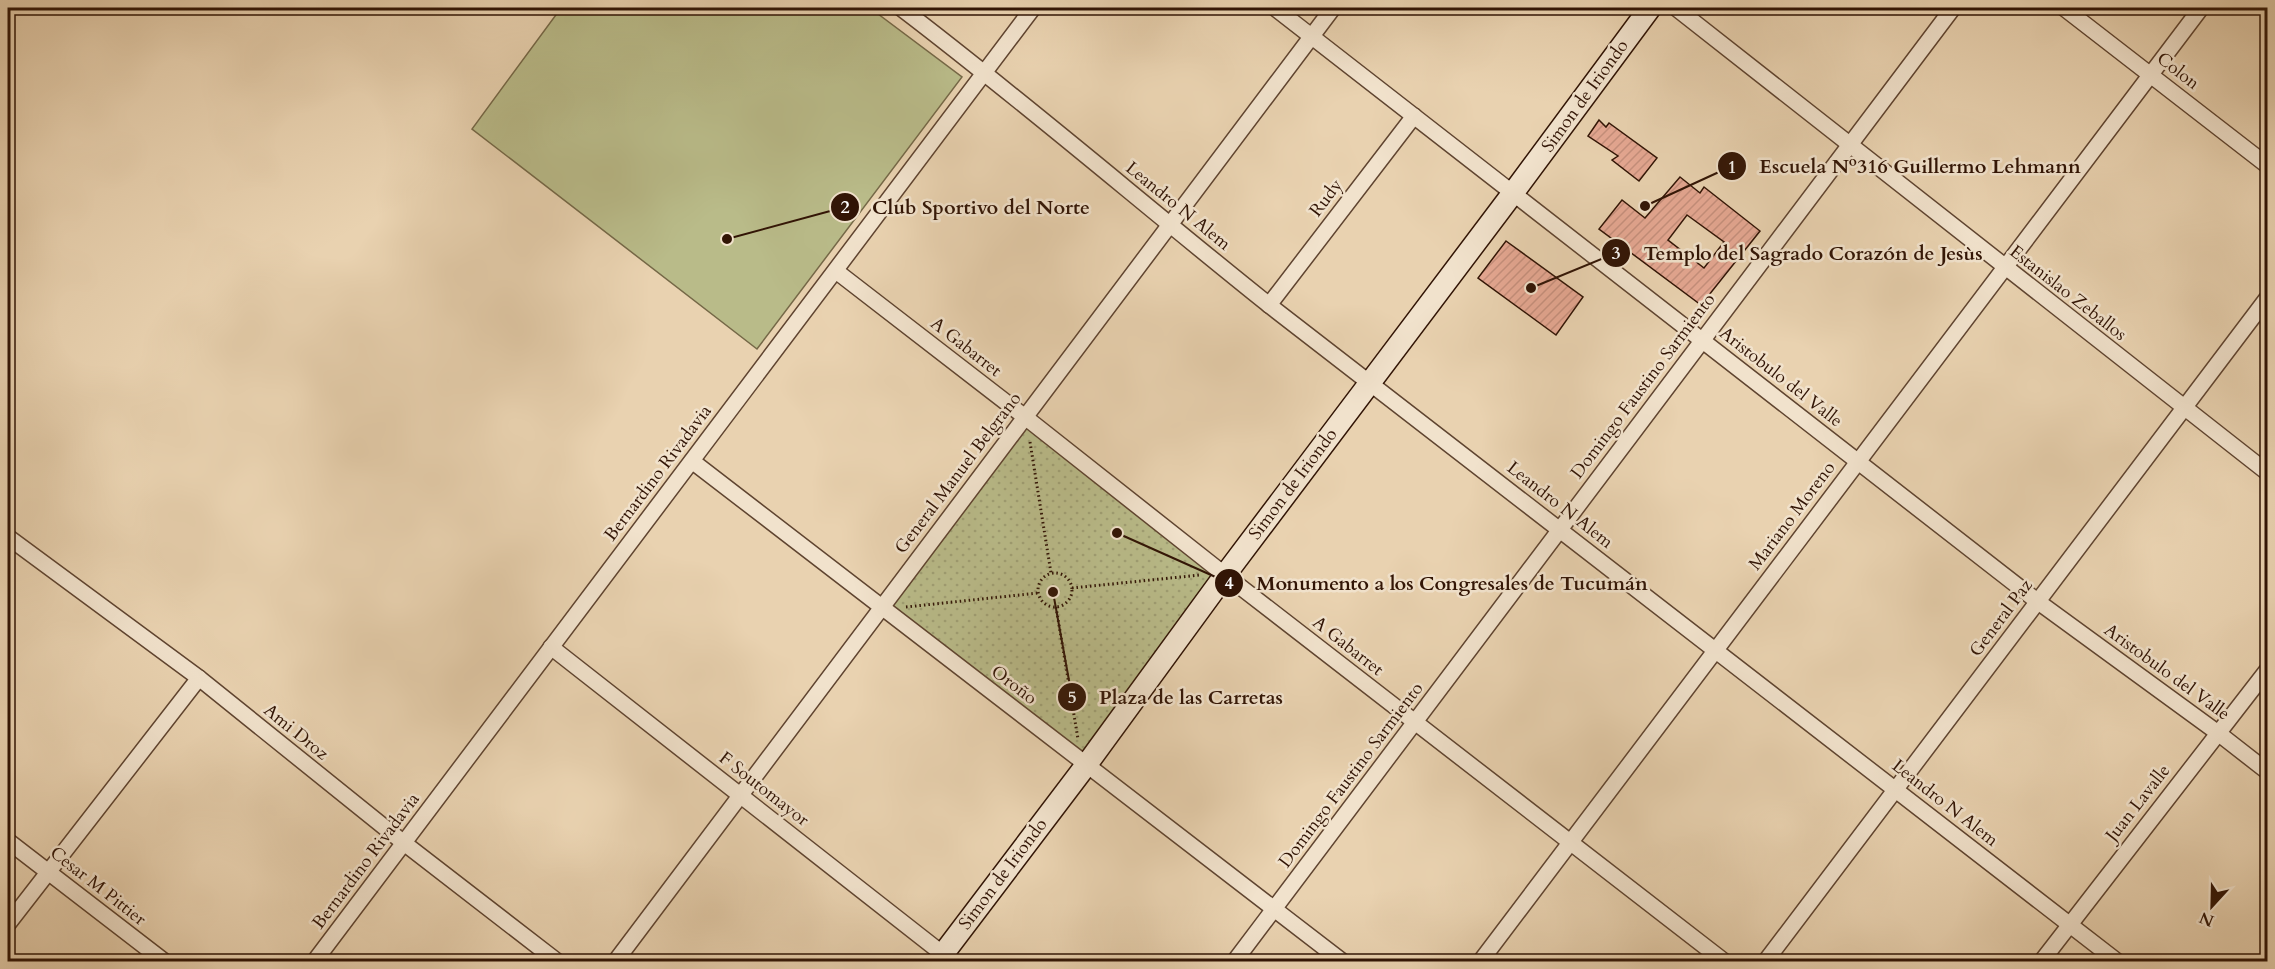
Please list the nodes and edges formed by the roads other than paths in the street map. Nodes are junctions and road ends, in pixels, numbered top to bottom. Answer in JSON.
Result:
{"nodes":[{"id":1,"x":901,"y":8,"type":"edge"},
{"id":2,"x":1033,"y":8,"type":"edge"},
{"id":3,"x":1275,"y":8,"type":"edge"},
{"id":4,"x":1333,"y":8,"type":"edge"},
{"id":5,"x":1650,"y":8,"type":"edge"},
{"id":6,"x":1676,"y":8,"type":"edge"},
{"id":7,"x":1953,"y":8,"type":"edge"},
{"id":8,"x":2064,"y":8,"type":"edge"},
{"id":9,"x":2201,"y":8,"type":"edge"},
{"id":10,"x":1311,"y":36,"type":"junction"},
{"id":11,"x":985,"y":72,"type":"junction"},
{"id":12,"x":2150,"y":74,"type":"junction"},
{"id":13,"x":1414,"y":116,"type":"junction"},
{"id":14,"x":1849,"y":145,"type":"junction"},
{"id":15,"x":2268,"y":166,"type":"edge"},
{"id":16,"x":1514,"y":193,"type":"junction"},
{"id":17,"x":1169,"y":225,"type":"junction"},
{"id":18,"x":2004,"y":267,"type":"junction"},
{"id":19,"x":836,"y":271,"type":"junction"},
{"id":20,"x":2268,"y":297,"type":"edge"},
{"id":21,"x":1269,"y":305,"type":"junction"},
{"id":22,"x":1702,"y":340,"type":"junction"},
{"id":23,"x":1369,"y":382,"type":"junction"},
{"id":24,"x":2183,"y":408,"type":"junction"},
{"id":25,"x":1025,"y":417,"type":"junction"},
{"id":26,"x":692,"y":461,"type":"junction"},
{"id":27,"x":1858,"y":462,"type":"junction"},
{"id":28,"x":2268,"y":473,"type":"edge"},
{"id":29,"x":1560,"y":530,"type":"junction"},
{"id":30,"x":8,"y":537,"type":"edge"},
{"id":31,"x":1218,"y":574,"type":"junction"},
{"id":32,"x":2037,"y":601,"type":"junction"},
{"id":33,"x":881,"y":608,"type":"junction"},
{"id":34,"x":551,"y":647,"type":"junction"},
{"id":35,"x":1716,"y":650,"type":"junction"},
{"id":36,"x":2268,"y":669,"type":"edge"},
{"id":37,"x":199,"y":678,"type":"junction"},
{"id":38,"x":1415,"y":722,"type":"junction"},
{"id":39,"x":2218,"y":733,"type":"junction"},
{"id":40,"x":1083,"y":757,"type":"junction"},
{"id":41,"x":2268,"y":772,"type":"edge"},
{"id":42,"x":1895,"y":789,"type":"junction"},
{"id":43,"x":740,"y":795,"type":"junction"},
{"id":44,"x":8,"y":841,"type":"edge"},
{"id":45,"x":1570,"y":842,"type":"junction"},
{"id":46,"x":404,"y":843,"type":"junction"},
{"id":47,"x":47,"y":871,"type":"junction"},
{"id":48,"x":1274,"y":909,"type":"junction"},
{"id":49,"x":8,"y":924,"type":"edge"},
{"id":50,"x":2069,"y":924,"type":"junction"},
{"id":51,"x":944,"y":959,"type":"edge"},
{"id":52,"x":165,"y":962,"type":"edge"},
{"id":53,"x":314,"y":962,"type":"edge"},
{"id":54,"x":558,"y":962,"type":"edge"},
{"id":55,"x":615,"y":962,"type":"edge"},
{"id":56,"x":1234,"y":962,"type":"edge"},
{"id":57,"x":1342,"y":962,"type":"edge"},
{"id":58,"x":1480,"y":962,"type":"edge"},
{"id":59,"x":1725,"y":962,"type":"edge"},
{"id":60,"x":1765,"y":962,"type":"edge"},
{"id":61,"x":2041,"y":962,"type":"edge"},
{"id":62,"x":2118,"y":962,"type":"edge"}],
"edges":[{"from":1,"to":11,"type":"street","name":"Leandro N Alem"},
{"from":2,"to":11,"type":"street","name":"Bernardino Rivadavia"},
{"from":3,"to":10,"type":"street","name":"Aristobulo del Valle"},
{"from":4,"to":10,"type":"street","name":"General Manuel Belgrano"},
{"from":5,"to":16,"type":"main road","name":"Simon de Iriondo"},
{"from":6,"to":14,"type":"street","name":"Estanislao Zeballos"},
{"from":7,"to":14,"type":"street","name":"Domingo Faustino Sarmiento"},
{"from":8,"to":12,"type":"street","name":"Colon"},
{"from":9,"to":12,"type":"street","name":"Mariano Moreno"},
{"from":10,"to":13,"type":"street","name":"Aristobulo del Valle"},
{"from":10,"to":17,"type":"street","name":"General Manuel Belgrano"},
{"from":11,"to":17,"type":"street","name":"Leandro N Alem"},
{"from":11,"to":19,"type":"street","name":"Bernardino Rivadavia"},
{"from":12,"to":15,"type":"street","name":"Colon"},
{"from":12,"to":18,"type":"street","name":"Mariano Moreno"},
{"from":13,"to":16,"type":"street","name":"Aristobulo del Valle"},
{"from":13,"to":21,"type":"street","name":"Rudy"},
{"from":14,"to":18,"type":"street","name":"Estanislao Zeballos"},
{"from":14,"to":22,"type":"street","name":"Domingo Faustino Sarmiento"},
{"from":16,"to":22,"type":"street","name":"Aristobulo del Valle"},
{"from":16,"to":23,"type":"main road","name":"Simon de Iriondo"},
{"from":17,"to":21,"type":"street","name":"Leandro N Alem"},
{"from":17,"to":25,"type":"street","name":"General Manuel Belgrano"},
{"from":18,"to":24,"type":"street","name":"Estanislao Zeballos"},
{"from":18,"to":27,"type":"street","name":"Mariano Moreno"},
{"from":19,"to":25,"type":"street","name":"A Gabarret"},
{"from":19,"to":26,"type":"street","name":"Bernardino Rivadavia"},
{"from":20,"to":24,"type":"street","name":"General Paz"},
{"from":21,"to":23,"type":"street","name":"Leandro N Alem"},
{"from":22,"to":27,"type":"street","name":"Aristobulo del Valle"},
{"from":22,"to":29,"type":"street","name":"Domingo Faustino Sarmiento"},
{"from":23,"to":29,"type":"street","name":"Leandro N Alem"},
{"from":23,"to":31,"type":"main road","name":"Simon de Iriondo"},
{"from":24,"to":28,"type":"street","name":"Estanislao Zeballos"},
{"from":24,"to":32,"type":"street","name":"General Paz"},
{"from":25,"to":31,"type":"street","name":"A Gabarret"},
{"from":25,"to":33,"type":"street","name":"General Manuel Belgrano"},
{"from":26,"to":33,"type":"street","name":"Oroño"},
{"from":26,"to":34,"type":"street","name":"Bernardino Rivadavia"},
{"from":27,"to":32,"type":"street","name":"Aristobulo del Valle"},
{"from":27,"to":35,"type":"street","name":"Mariano Moreno"},
{"from":29,"to":35,"type":"street","name":"Leandro N Alem"},
{"from":29,"to":38,"type":"street","name":"Domingo Faustino Sarmiento"},
{"from":30,"to":37,"type":"street","name":"Ami Droz"},
{"from":31,"to":38,"type":"street","name":"A Gabarret"},
{"from":31,"to":40,"type":"main road","name":"Simon de Iriondo"},
{"from":32,"to":39,"type":"street","name":"Aristobulo del Valle"},
{"from":32,"to":42,"type":"street","name":"General Paz"},
{"from":33,"to":40,"type":"street","name":"Oroño"},
{"from":33,"to":43,"type":"street","name":"General Manuel Belgrano"},
{"from":34,"to":43,"type":"street","name":"F Soutomayor"},
{"from":34,"to":46,"type":"street","name":"Bernardino Rivadavia"},
{"from":35,"to":42,"type":"street","name":"Leandro N Alem"},
{"from":35,"to":45,"type":"street","name":"Mariano Moreno"},
{"from":36,"to":39,"type":"street","name":"Juan Lavalle"},
{"from":37,"to":46,"type":"street","name":"Ami Droz"},
{"from":37,"to":47,"type":"street"},
{"from":38,"to":45,"type":"street","name":"A Gabarret"},
{"from":38,"to":48,"type":"street","name":"Domingo Faustino Sarmiento"},
{"from":39,"to":41,"type":"street","name":"Aristobulo del Valle"},
{"from":39,"to":50,"type":"street","name":"Juan Lavalle"},
{"from":40,"to":48,"type":"street","name":"Oroño"},
{"from":40,"to":51,"type":"main road","name":"Simon de Iriondo"},
{"from":42,"to":50,"type":"street","name":"Leandro N Alem"},
{"from":42,"to":60,"type":"street","name":"General Paz"},
{"from":43,"to":51,"type":"street","name":"F Soutomayor"},
{"from":43,"to":55,"type":"street","name":"General Manuel Belgrano"},
{"from":44,"to":47,"type":"street","name":"Cesar M Pittier"},
{"from":45,"to":58,"type":"street","name":"Mariano Moreno"},
{"from":45,"to":59,"type":"street","name":"A Gabarret"},
{"from":46,"to":53,"type":"street","name":"Bernardino Rivadavia"},
{"from":46,"to":54,"type":"street","name":"Ami Droz"},
{"from":47,"to":49,"type":"street"},
{"from":47,"to":52,"type":"street","name":"Cesar M Pittier"},
{"from":48,"to":56,"type":"street","name":"Domingo Faustino Sarmiento"},
{"from":48,"to":57,"type":"street","name":"Oroño"},
{"from":50,"to":61,"type":"street","name":"Juan Lavalle"},
{"from":50,"to":62,"type":"street","name":"Leandro N Alem"}]}
